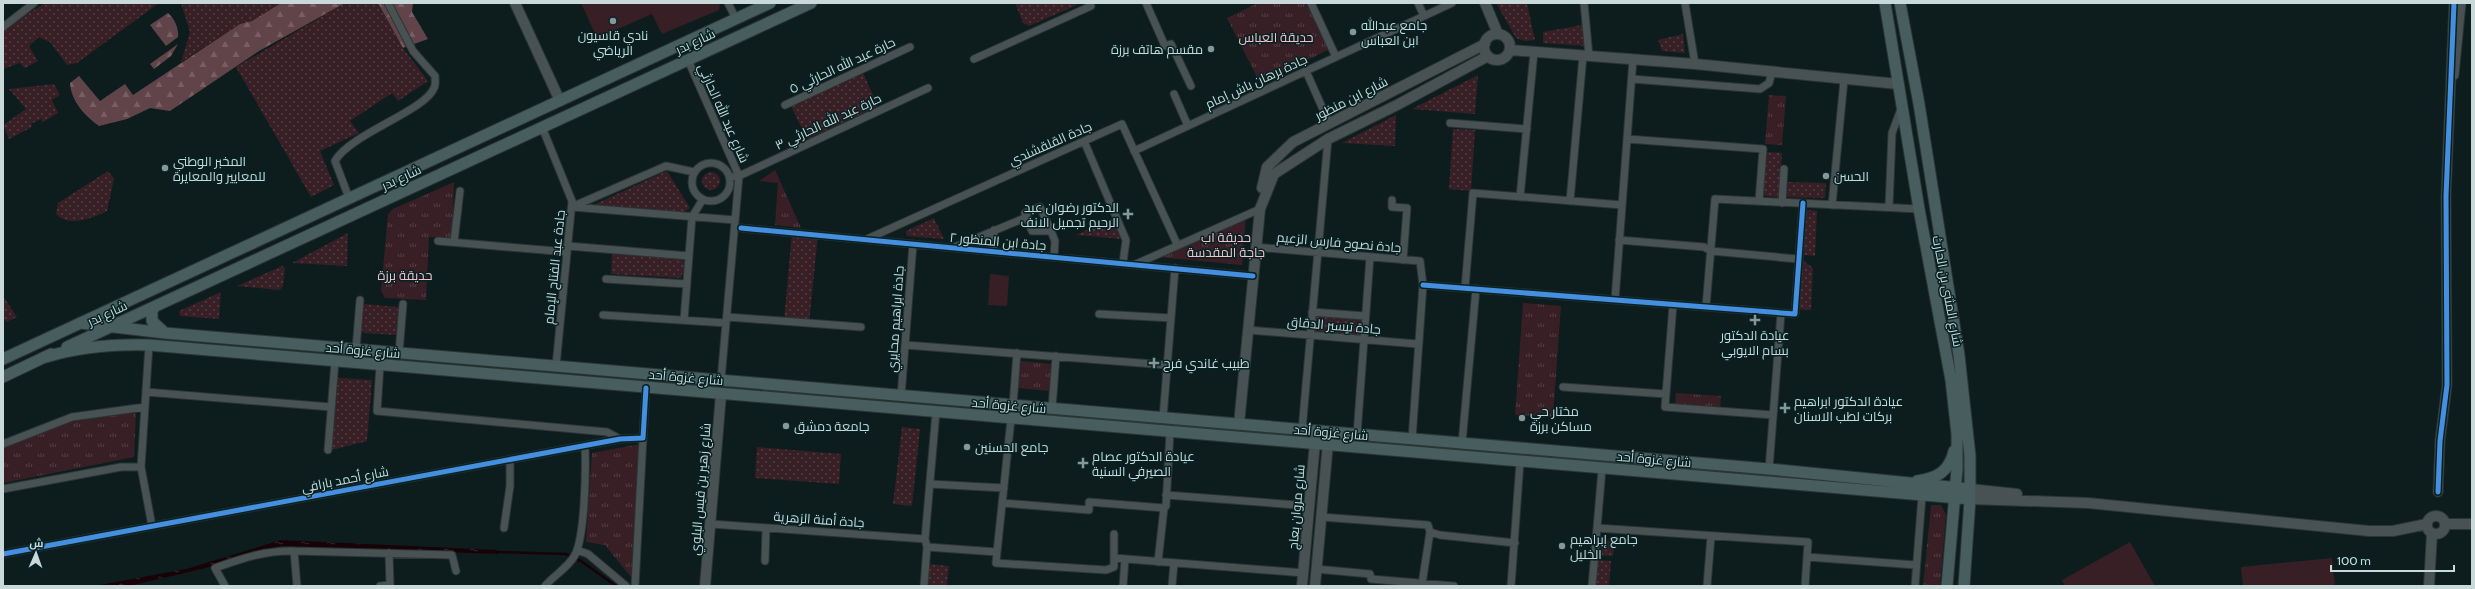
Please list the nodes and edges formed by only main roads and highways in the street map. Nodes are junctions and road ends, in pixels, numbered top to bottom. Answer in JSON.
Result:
{"nodes":[{"id":1,"x":515,"y":3,"type":"edge"},
{"id":2,"x":770,"y":3,"type":"edge"},
{"id":3,"x":810,"y":3,"type":"edge"},
{"id":4,"x":1485,"y":3,"type":"edge"},
{"id":5,"x":1885,"y":3,"type":"edge"},
{"id":6,"x":1900,"y":3,"type":"edge"},
{"id":7,"x":1498,"y":34,"type":"junction"},
{"id":8,"x":1485,"y":44,"type":"junction"},
{"id":9,"x":1510,"y":50,"type":"junction"},
{"id":10,"x":1488,"y":56,"type":"junction"},
{"id":11,"x":1898,"y":84,"type":"junction"},
{"id":12,"x":560,"y":101,"type":"junction"},
{"id":13,"x":567,"y":115,"type":"junction"},
{"id":14,"x":1261,"y":206,"type":"junction"},
{"id":15,"x":155,"y":306,"type":"junction"},
{"id":16,"x":109,"y":310,"type":"junction"},
{"id":17,"x":80,"y":323,"type":"junction"},
{"id":18,"x":111,"y":327,"type":"junction"},
{"id":19,"x":165,"y":333,"type":"junction"},
{"id":20,"x":132,"y":345,"type":"junction"},
{"id":21,"x":46,"y":357,"type":"junction"},
{"id":22,"x":3,"y":359,"type":"edge"},
{"id":23,"x":3,"y":377,"type":"edge"},
{"id":24,"x":721,"y":394,"type":"junction"},
{"id":25,"x":1239,"y":424,"type":"junction"},
{"id":26,"x":1316,"y":431,"type":"junction"},
{"id":27,"x":1328,"y":432,"type":"junction"},
{"id":28,"x":1957,"y":434,"type":"junction"},
{"id":29,"x":1315,"y":445,"type":"junction"},
{"id":30,"x":1328,"y":446,"type":"junction"},
{"id":31,"x":1902,"y":483,"type":"junction"},
{"id":32,"x":1955,"y":493,"type":"junction"},
{"id":33,"x":1970,"y":494,"type":"junction"},
{"id":34,"x":2445,"y":524,"type":"junction"},
{"id":35,"x":2472,"y":524,"type":"edge"},
{"id":36,"x":2432,"y":530,"type":"junction"},
{"id":37,"x":705,"y":586,"type":"edge"},
{"id":38,"x":1302,"y":586,"type":"edge"},
{"id":39,"x":1315,"y":586,"type":"edge"},
{"id":40,"x":1947,"y":586,"type":"edge"},
{"id":41,"x":1964,"y":586,"type":"edge"},
{"id":42,"x":2429,"y":586,"type":"edge"},
{"id":43,"x":2435,"y":586,"type":"edge"}],
"edges":[{"from":1,"to":12,"type":"main road"},
{"from":2,"to":12,"type":"main road","name":"شارع بدر"},
{"from":3,"to":13,"type":"main road","name":"شارع بدر"},
{"from":4,"to":7,"type":"main road"},
{"from":5,"to":11,"type":"main road","name":"شارع المثنى بن الحارث"},
{"from":6,"to":33,"type":"main road","name":"شارع المثنى بن الحارث"},
{"from":7,"to":8,"type":"main road"},
{"from":7,"to":9,"type":"main road"},
{"from":8,"to":10,"type":"main road"},
{"from":8,"to":14,"type":"main road","name":"شارع ابن منظور"},
{"from":9,"to":10,"type":"main road"},
{"from":9,"to":11,"type":"main road"},
{"from":10,"to":14,"type":"main road","name":"شارع ابن منظور"},
{"from":11,"to":28,"type":"main road","name":"شارع المثنى بن الحارث"},
{"from":12,"to":13,"type":"main road"},
{"from":12,"to":16,"type":"main road","name":"شارع بدر"},
{"from":13,"to":15,"type":"main road","name":"شارع بدر"},
{"from":14,"to":25,"type":"main road","name":"شارع ابن منظور"},
{"from":15,"to":18,"type":"main road","name":"شارع بدر"},
{"from":15,"to":19,"type":"main road"},
{"from":16,"to":17,"type":"main road","name":"شارع بدر"},
{"from":16,"to":18,"type":"main road"},
{"from":17,"to":18,"type":"main road","name":"شارع غزوة أحد"},
{"from":17,"to":22,"type":"main road","name":"شارع بدر"},
{"from":18,"to":19,"type":"main road","name":"شارع غزوة أحد"},
{"from":18,"to":20,"type":"main road"},
{"from":18,"to":21,"type":"main road","name":"شارع بدر"},
{"from":19,"to":25,"type":"main road","name":"شارع غزوة أحد"},
{"from":20,"to":21,"type":"main road","name":"شارع غزوة أحد"},
{"from":20,"to":24,"type":"main road","name":"شارع غزوة أحد"},
{"from":21,"to":23,"type":"main road","name":"شارع بدر"},
{"from":24,"to":29,"type":"main road","name":"شارع غزوة أحد"},
{"from":24,"to":37,"type":"main road","name":"شارع زهير بن قيس البلوي"},
{"from":25,"to":26,"type":"main road","name":"شارع غزوة أحد"},
{"from":26,"to":27,"type":"main road","name":"شارع غزوة أحد"},
{"from":26,"to":29,"type":"main road","name":"شارع مروان بعاج"},
{"from":27,"to":30,"type":"main road","name":"شارع مروان بعاج"},
{"from":27,"to":31,"type":"main road","name":"شارع غزوة أحد"},
{"from":28,"to":31,"type":"main road"},
{"from":28,"to":32,"type":"main road","name":"شارع المثنى بن الحارث"},
{"from":29,"to":30,"type":"main road","name":"شارع غزوة أحد"},
{"from":29,"to":38,"type":"main road","name":"شارع مروان بعاج"},
{"from":30,"to":32,"type":"main road","name":"شارع غزوة أحد"},
{"from":30,"to":39,"type":"main road","name":"شارع مروان بعاج"},
{"from":31,"to":32,"type":"main road","name":"شارع غزوة أحد"},
{"from":32,"to":33,"type":"main road","name":"شارع غزوة أحد"},
{"from":32,"to":40,"type":"main road","name":"شارع المثنى بن الحارث"},
{"from":33,"to":36,"type":"main road"},
{"from":33,"to":41,"type":"main road","name":"شارع المثنى بن الحارث"},
{"from":34,"to":35,"type":"main road"},
{"from":34,"to":36,"type":"main road"},
{"from":34,"to":36,"type":"main road"},
{"from":36,"to":42,"type":"main road"},
{"from":36,"to":43,"type":"main road"}]}
